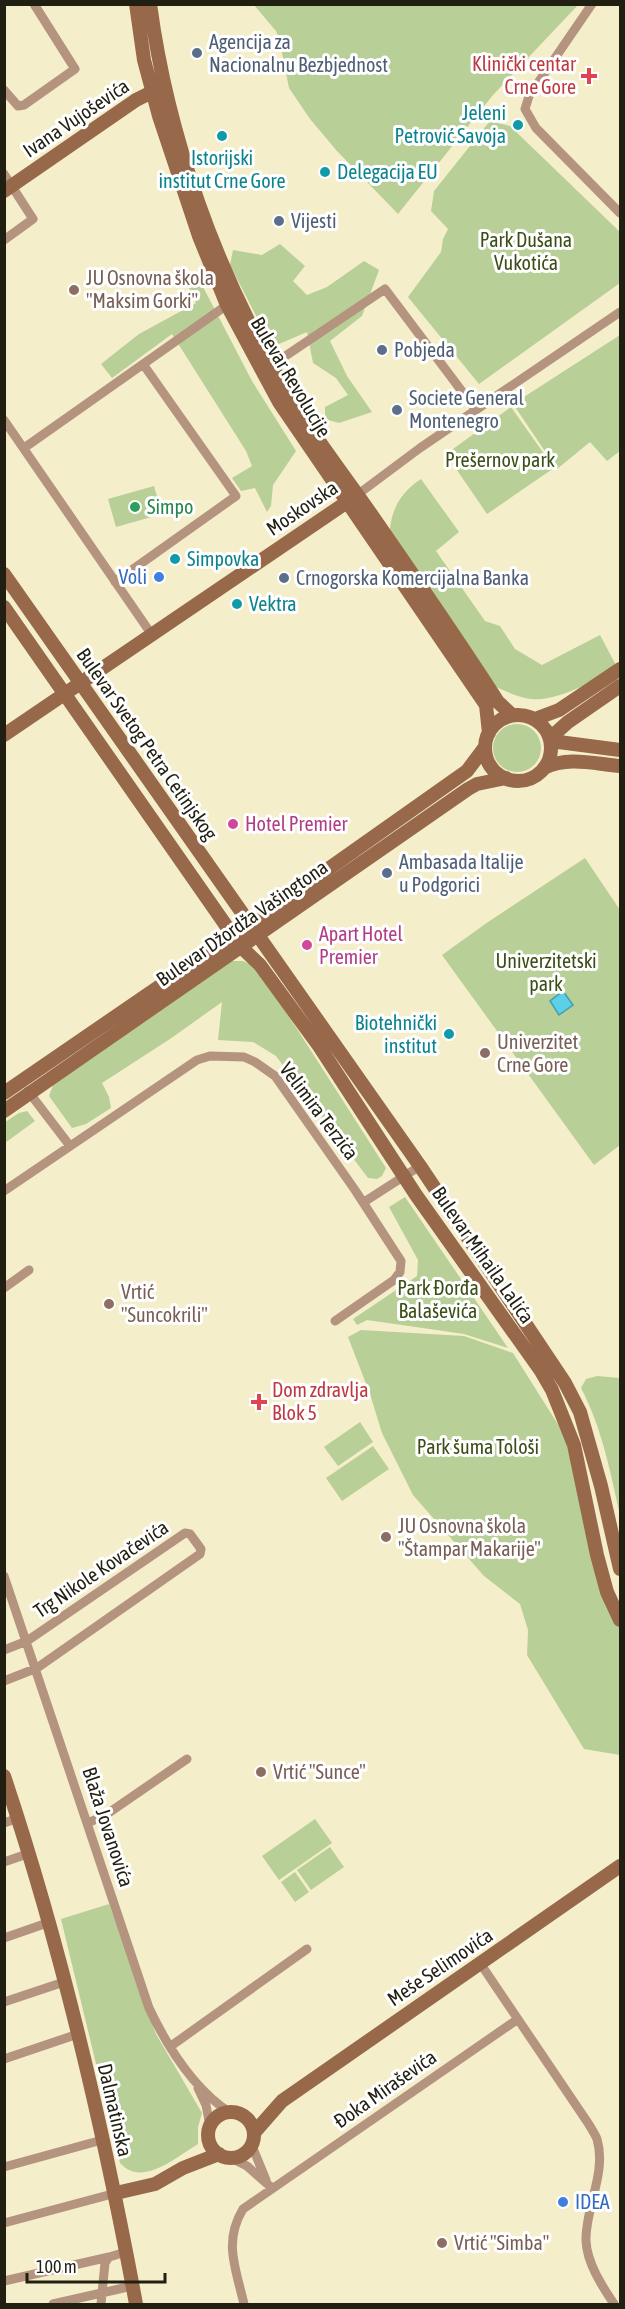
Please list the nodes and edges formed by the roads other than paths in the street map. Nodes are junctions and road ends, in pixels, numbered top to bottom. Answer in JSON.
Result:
{"nodes":[{"id":1,"x":34,"y":4,"type":"edge"},
{"id":2,"x":136,"y":4,"type":"edge"},
{"id":3,"x":150,"y":4,"type":"edge"},
{"id":4,"x":592,"y":4,"type":"edge"},
{"id":5,"x":158,"y":89,"type":"junction"},
{"id":6,"x":4,"y":90,"type":"edge"},
{"id":7,"x":4,"y":174,"type":"edge"},
{"id":8,"x":9,"y":188,"type":"edge"},
{"id":9,"x":621,"y":213,"type":"edge"},
{"id":10,"x":4,"y":240,"type":"edge"},
{"id":11,"x":226,"y":305,"type":"junction"},
{"id":12,"x":621,"y":312,"type":"edge"},
{"id":13,"x":143,"y":364,"type":"junction"},
{"id":14,"x":272,"y":365,"type":"junction"},
{"id":15,"x":476,"y":410,"type":"junction"},
{"id":16,"x":4,"y":420,"type":"edge"},
{"id":17,"x":24,"y":448,"type":"junction"},
{"id":18,"x":352,"y":499,"type":"junction"},
{"id":19,"x":4,"y":574,"type":"edge"},
{"id":20,"x":115,"y":582,"type":"junction"},
{"id":21,"x":4,"y":607,"type":"edge"},
{"id":22,"x":152,"y":635,"type":"junction"},
{"id":23,"x":621,"y":669,"type":"edge"},
{"id":24,"x":80,"y":683,"type":"junction"},
{"id":25,"x":621,"y":686,"type":"edge"},
{"id":26,"x":64,"y":694,"type":"junction"},
{"id":27,"x":512,"y":715,"type":"junction"},
{"id":28,"x":535,"y":719,"type":"junction"},
{"id":29,"x":489,"y":733,"type":"junction"},
{"id":30,"x":4,"y":735,"type":"edge"},
{"id":31,"x":550,"y":740,"type":"junction"},
{"id":32,"x":485,"y":747,"type":"junction"},
{"id":33,"x":621,"y":750,"type":"edge"},
{"id":34,"x":621,"y":766,"type":"edge"},
{"id":35,"x":544,"y":768,"type":"junction"},
{"id":36,"x":506,"y":778,"type":"junction"},
{"id":37,"x":253,"y":930,"type":"junction"},
{"id":38,"x":237,"y":942,"type":"junction"},
{"id":39,"x":21,"y":1081,"type":"junction"},
{"id":40,"x":4,"y":1093,"type":"edge"},
{"id":41,"x":30,"y":1094,"type":"junction"},
{"id":42,"x":4,"y":1111,"type":"edge"},
{"id":43,"x":70,"y":1146,"type":"junction"},
{"id":44,"x":420,"y":1166,"type":"junction"},
{"id":45,"x":404,"y":1176,"type":"junction"},
{"id":46,"x":4,"y":1191,"type":"edge"},
{"id":47,"x":364,"y":1202,"type":"junction"},
{"id":48,"x":30,"y":1270,"type":"dead end"},
{"id":49,"x":4,"y":1288,"type":"edge"},
{"id":50,"x":335,"y":1321,"type":"dead end"},
{"id":51,"x":621,"y":1569,"type":"edge"},
{"id":52,"x":4,"y":1576,"type":"edge"},
{"id":53,"x":621,"y":1620,"type":"edge"},
{"id":54,"x":27,"y":1641,"type":"junction"},
{"id":55,"x":4,"y":1650,"type":"edge"},
{"id":56,"x":37,"y":1668,"type":"junction"},
{"id":57,"x":4,"y":1681,"type":"edge"},
{"id":58,"x":187,"y":1759,"type":"dead end"},
{"id":59,"x":4,"y":1776,"type":"edge"},
{"id":60,"x":18,"y":1818,"type":"junction"},
{"id":61,"x":4,"y":1823,"type":"edge"},
{"id":62,"x":88,"y":1823,"type":"junction"},
{"id":63,"x":30,"y":1853,"type":"junction"},
{"id":64,"x":4,"y":1862,"type":"edge"},
{"id":65,"x":621,"y":1866,"type":"edge"},
{"id":66,"x":50,"y":1922,"type":"junction"},
{"id":67,"x":4,"y":1938,"type":"edge"},
{"id":68,"x":307,"y":1949,"type":"dead end"},
{"id":69,"x":480,"y":1963,"type":"junction"},
{"id":70,"x":64,"y":1982,"type":"junction"},
{"id":71,"x":4,"y":2002,"type":"edge"},
{"id":72,"x":518,"y":2019,"type":"junction"},
{"id":73,"x":78,"y":2034,"type":"junction"},
{"id":74,"x":171,"y":2046,"type":"junction"},
{"id":75,"x":4,"y":2059,"type":"edge"},
{"id":76,"x":194,"y":2081,"type":"junction"},
{"id":77,"x":282,"y":2101,"type":"junction"},
{"id":78,"x":235,"y":2113,"type":"junction"},
{"id":79,"x":209,"y":2133,"type":"junction"},
{"id":80,"x":253,"y":2139,"type":"junction"},
{"id":81,"x":102,"y":2140,"type":"junction"},
{"id":82,"x":225,"y":2156,"type":"junction"},
{"id":83,"x":4,"y":2167,"type":"edge"},
{"id":84,"x":183,"y":2168,"type":"junction"},
{"id":85,"x":269,"y":2185,"type":"junction"},
{"id":86,"x":116,"y":2193,"type":"junction"},
{"id":87,"x":4,"y":2223,"type":"edge"},
{"id":88,"x":126,"y":2252,"type":"junction"},
{"id":89,"x":109,"y":2257,"type":"junction"},
{"id":90,"x":4,"y":2281,"type":"edge"},
{"id":91,"x":132,"y":2286,"type":"junction"},
{"id":92,"x":102,"y":2294,"type":"junction"},
{"id":93,"x":53,"y":2304,"type":"edge"},
{"id":94,"x":101,"y":2304,"type":"edge"},
{"id":95,"x":136,"y":2304,"type":"edge"},
{"id":96,"x":244,"y":2304,"type":"edge"},
{"id":97,"x":614,"y":2304,"type":"edge"}],
"edges":[{"from":1,"to":6,"type":"street","name":"Ivana Vujoševića"},
{"from":2,"to":5,"type":"main road","name":"Bulevar Revolucije"},
{"from":3,"to":5,"type":"main road","name":"Bulevar Revolucije"},
{"from":4,"to":9,"type":"street"},
{"from":5,"to":8,"type":"main road","name":"Ivana Vujoševića"},
{"from":5,"to":11,"type":"main road","name":"Bulevar Revolucije"},
{"from":5,"to":14,"type":"main road","name":"Bulevar Revolucije"},
{"from":7,"to":8,"type":"street","name":"Ivana Vujoševića"},
{"from":8,"to":10,"type":"street","name":"Ivana Vujoševića"},
{"from":11,"to":13,"type":"street"},
{"from":11,"to":18,"type":"main road","name":"Bulevar Revolucije"},
{"from":12,"to":15,"type":"street","name":"Moskovska"},
{"from":13,"to":17,"type":"street"},
{"from":13,"to":20,"type":"street"},
{"from":14,"to":15,"type":"street"},
{"from":14,"to":18,"type":"main road","name":"Bulevar Revolucije"},
{"from":15,"to":18,"type":"street","name":"Moskovska"},
{"from":16,"to":17,"type":"street"},
{"from":17,"to":20,"type":"street"},
{"from":18,"to":22,"type":"main road","name":"Moskovska"},
{"from":18,"to":27,"type":"main road","name":"Bulevar Revolucije"},
{"from":18,"to":29,"type":"main road","name":"Bulevar Revolucije"},
{"from":19,"to":24,"type":"main road","name":"Bulevar Svetog Petra Cetinjskog"},
{"from":20,"to":22,"type":"street"},
{"from":21,"to":26,"type":"main road","name":"Bulevar Svetog Petra Cetinjskog"},
{"from":22,"to":24,"type":"main road","name":"Moskovska"},
{"from":23,"to":28,"type":"main road"},
{"from":24,"to":26,"type":"main road","name":"Moskovska"},
{"from":24,"to":37,"type":"main road","name":"Bulevar Svetog Petra Cetinjskog"},
{"from":25,"to":31,"type":"main road"},
{"from":26,"to":30,"type":"main road","name":"Moskovska"},
{"from":26,"to":38,"type":"main road","name":"Bulevar Svetog Petra Cetinjskog"},
{"from":27,"to":28,"type":"main road"},
{"from":27,"to":29,"type":"main road"},
{"from":28,"to":31,"type":"main road"},
{"from":29,"to":32,"type":"main road"},
{"from":31,"to":33,"type":"main road"},
{"from":31,"to":35,"type":"main road"},
{"from":32,"to":36,"type":"main road"},
{"from":32,"to":37,"type":"main road","name":"Bulevar Džordža Vašingtona"},
{"from":34,"to":35,"type":"main road"},
{"from":35,"to":36,"type":"main road"},
{"from":36,"to":37,"type":"main road","name":"Bulevar Džordža Vašingtona"},
{"from":37,"to":38,"type":"main road","name":"Bulevar Džordža Vašingtona"},
{"from":37,"to":44,"type":"main road","name":"Bulevar Mihaila Lalića"},
{"from":38,"to":39,"type":"main road","name":"Bulevar Džordža Vašingtona"},
{"from":38,"to":41,"type":"main road","name":"Bulevar Džordža Vašingtona"},
{"from":38,"to":45,"type":"main road","name":"Bulevar Mihaila Lalića"},
{"from":39,"to":40,"type":"main road","name":"Bulevar Džordža Vašingtona"},
{"from":39,"to":41,"type":"street"},
{"from":41,"to":42,"type":"main road","name":"Bulevar Džordža Vašingtona"},
{"from":41,"to":43,"type":"street"},
{"from":43,"to":46,"type":"street","name":"Velimira Terzića"},
{"from":43,"to":47,"type":"street","name":"Velimira Terzića"},
{"from":44,"to":45,"type":"street"},
{"from":44,"to":51,"type":"main road","name":"Bulevar Mihaila Lalića"},
{"from":45,"to":47,"type":"street"},
{"from":45,"to":53,"type":"main road","name":"Bulevar Mihaila Lalića"},
{"from":47,"to":50,"type":"street","name":"Velimira Terzića"},
{"from":48,"to":49,"type":"street"},
{"from":52,"to":54,"type":"street","name":"Blaža Jovanovića"},
{"from":54,"to":55,"type":"street"},
{"from":54,"to":56,"type":"street","name":"Blaža Jovanovića"},
{"from":54,"to":56,"type":"street","name":"Trg Nikole Kovačevića"},
{"from":56,"to":57,"type":"street"},
{"from":56,"to":62,"type":"street","name":"Blaža Jovanovića"},
{"from":58,"to":62,"type":"street"},
{"from":59,"to":60,"type":"main road","name":"Dalmatinska"},
{"from":60,"to":61,"type":"street"},
{"from":60,"to":63,"type":"main road","name":"Dalmatinska"},
{"from":62,"to":74,"type":"street","name":"Blaža Jovanovića"},
{"from":63,"to":64,"type":"street"},
{"from":63,"to":66,"type":"main road","name":"Dalmatinska"},
{"from":65,"to":69,"type":"main road","name":"Meše Selimovića"},
{"from":66,"to":67,"type":"street"},
{"from":66,"to":70,"type":"main road","name":"Dalmatinska"},
{"from":68,"to":74,"type":"street"},
{"from":69,"to":72,"type":"street"},
{"from":69,"to":77,"type":"main road","name":"Meše Selimovića"},
{"from":70,"to":71,"type":"street"},
{"from":70,"to":73,"type":"main road","name":"Dalmatinska"},
{"from":72,"to":85,"type":"street","name":"Đoka Miraševića"},
{"from":72,"to":97,"type":"street"},
{"from":73,"to":75,"type":"street"},
{"from":73,"to":81,"type":"main road","name":"Dalmatinska"},
{"from":74,"to":76,"type":"street","name":"Blaža Jovanovića"},
{"from":76,"to":78,"type":"street","name":"Blaža Jovanovića"},
{"from":76,"to":79,"type":"street","name":"Blaža Jovanovića"},
{"from":77,"to":78,"type":"main road","name":"Meše Selimovića"},
{"from":77,"to":80,"type":"main road","name":"Meše Selimovića"},
{"from":78,"to":79,"type":"main road"},
{"from":78,"to":80,"type":"main road"},
{"from":79,"to":82,"type":"main road"},
{"from":79,"to":84,"type":"main road"},
{"from":80,"to":82,"type":"main road"},
{"from":80,"to":85,"type":"street"},
{"from":81,"to":83,"type":"street"},
{"from":81,"to":86,"type":"main road","name":"Dalmatinska"},
{"from":82,"to":84,"type":"main road"},
{"from":82,"to":85,"type":"street"},
{"from":84,"to":86,"type":"main road"},
{"from":85,"to":96,"type":"street","name":"Đoka Miraševića"},
{"from":86,"to":87,"type":"street"},
{"from":86,"to":88,"type":"main road","name":"Dalmatinska"},
{"from":88,"to":89,"type":"street"},
{"from":88,"to":91,"type":"main road","name":"Dalmatinska"},
{"from":89,"to":90,"type":"street"},
{"from":89,"to":92,"type":"street"},
{"from":91,"to":92,"type":"street"},
{"from":91,"to":95,"type":"main road","name":"Dalmatinska"},
{"from":92,"to":93,"type":"street"},
{"from":92,"to":94,"type":"street"}]}
